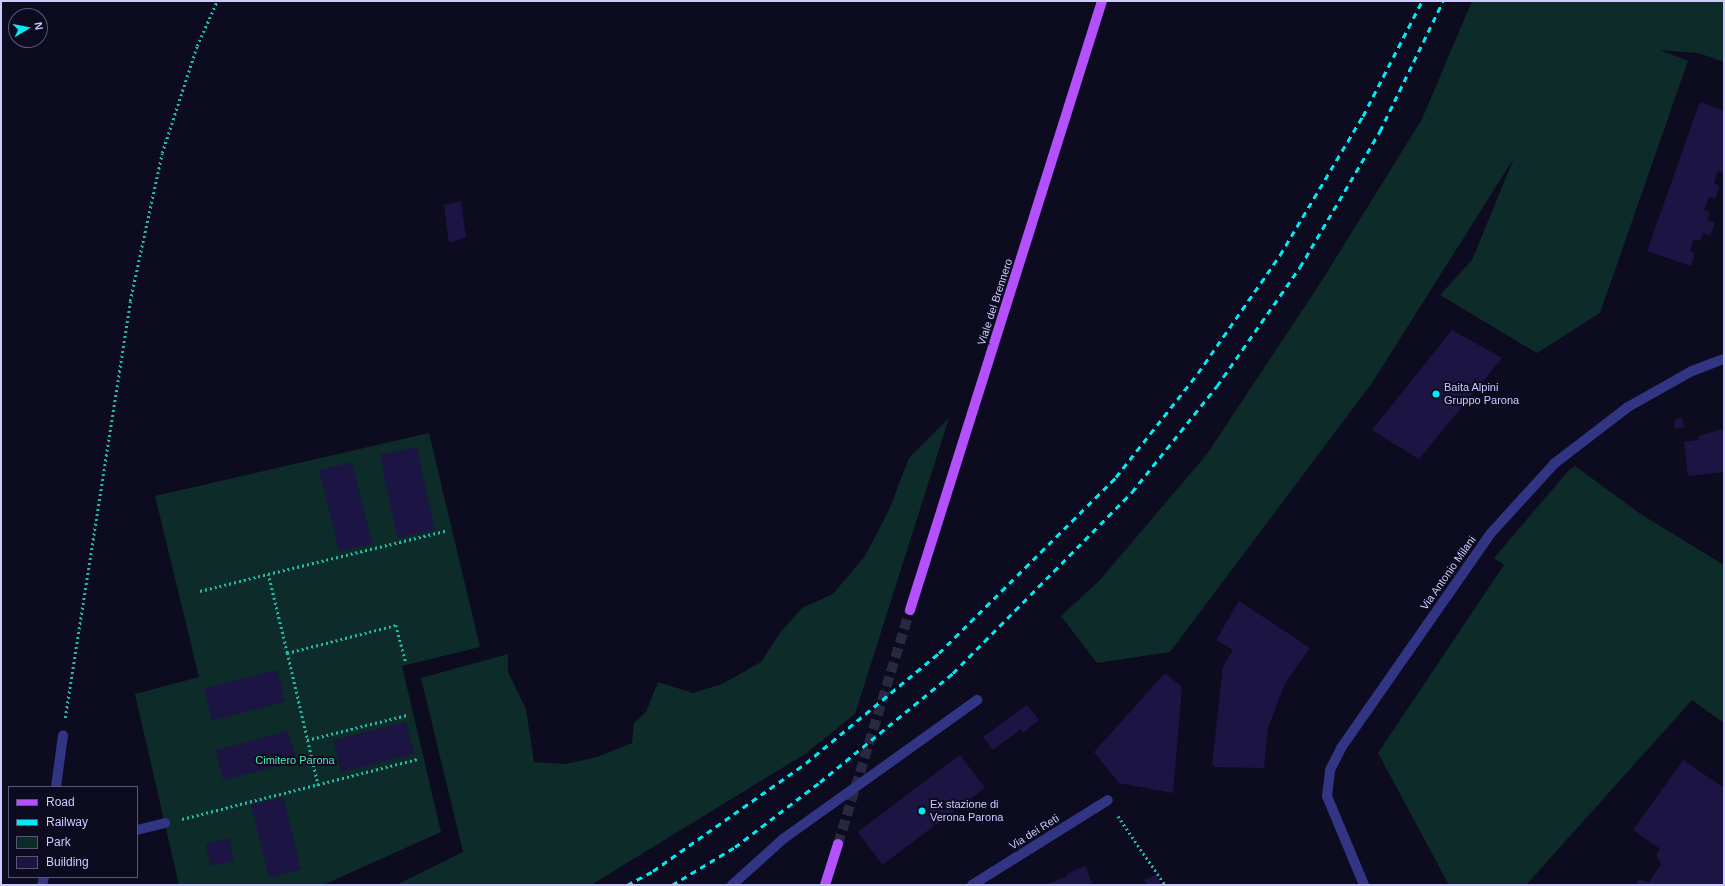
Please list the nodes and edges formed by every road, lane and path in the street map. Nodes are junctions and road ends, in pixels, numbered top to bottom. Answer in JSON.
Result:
{"nodes":[{"id":1,"x":217,"y":1,"type":"edge"},
{"id":2,"x":1102,"y":1,"type":"edge"},
{"id":3,"x":1724,"y":358,"type":"edge"},
{"id":4,"x":448,"y":530,"type":"dead end"},
{"id":5,"x":268,"y":574,"type":"junction"},
{"id":6,"x":200,"y":591,"type":"dead end"},
{"id":7,"x":910,"y":610,"type":"tunnel mouth"},
{"id":8,"x":287,"y":653,"type":"junction"},
{"id":9,"x":406,"y":662,"type":"dead end"},
{"id":10,"x":977,"y":700,"type":"dead end"},
{"id":11,"x":407,"y":715,"type":"dead end"},
{"id":12,"x":63,"y":734,"type":"joint"},
{"id":13,"x":307,"y":740,"type":"junction"},
{"id":14,"x":418,"y":759,"type":"dead end"},
{"id":15,"x":56,"y":786,"type":"edge"},
{"id":16,"x":318,"y":786,"type":"junction"},
{"id":17,"x":1108,"y":800,"type":"joint"},
{"id":18,"x":165,"y":823,"type":"joint"},
{"id":19,"x":138,"y":830,"type":"edge"},
{"id":20,"x":838,"y":844,"type":"tunnel mouth"},
{"id":21,"x":732,"y":885,"type":"edge"},
{"id":22,"x":824,"y":885,"type":"edge"},
{"id":23,"x":972,"y":885,"type":"edge"},
{"id":24,"x":1165,"y":885,"type":"edge"},
{"id":25,"x":1364,"y":885,"type":"edge"}],
"edges":[{"from":1,"to":12,"type":"path"},
{"from":2,"to":7,"type":"main road","name":"Viale del Brennero"},
{"from":3,"to":25,"type":"street","name":"Via Antonio Milani"},
{"from":4,"to":5,"type":"path"},
{"from":5,"to":6,"type":"path"},
{"from":5,"to":8,"type":"path"},
{"from":8,"to":9,"type":"path"},
{"from":8,"to":13,"type":"path"},
{"from":10,"to":21,"type":"street"},
{"from":11,"to":13,"type":"path"},
{"from":12,"to":15,"type":"street"},
{"from":13,"to":16,"type":"path"},
{"from":14,"to":16,"type":"path"},
{"from":16,"to":18,"type":"path"},
{"from":17,"to":23,"type":"street","name":"Via dei Reti"},
{"from":17,"to":24,"type":"path"},
{"from":18,"to":19,"type":"street"},
{"from":20,"to":22,"type":"main road"}]}
